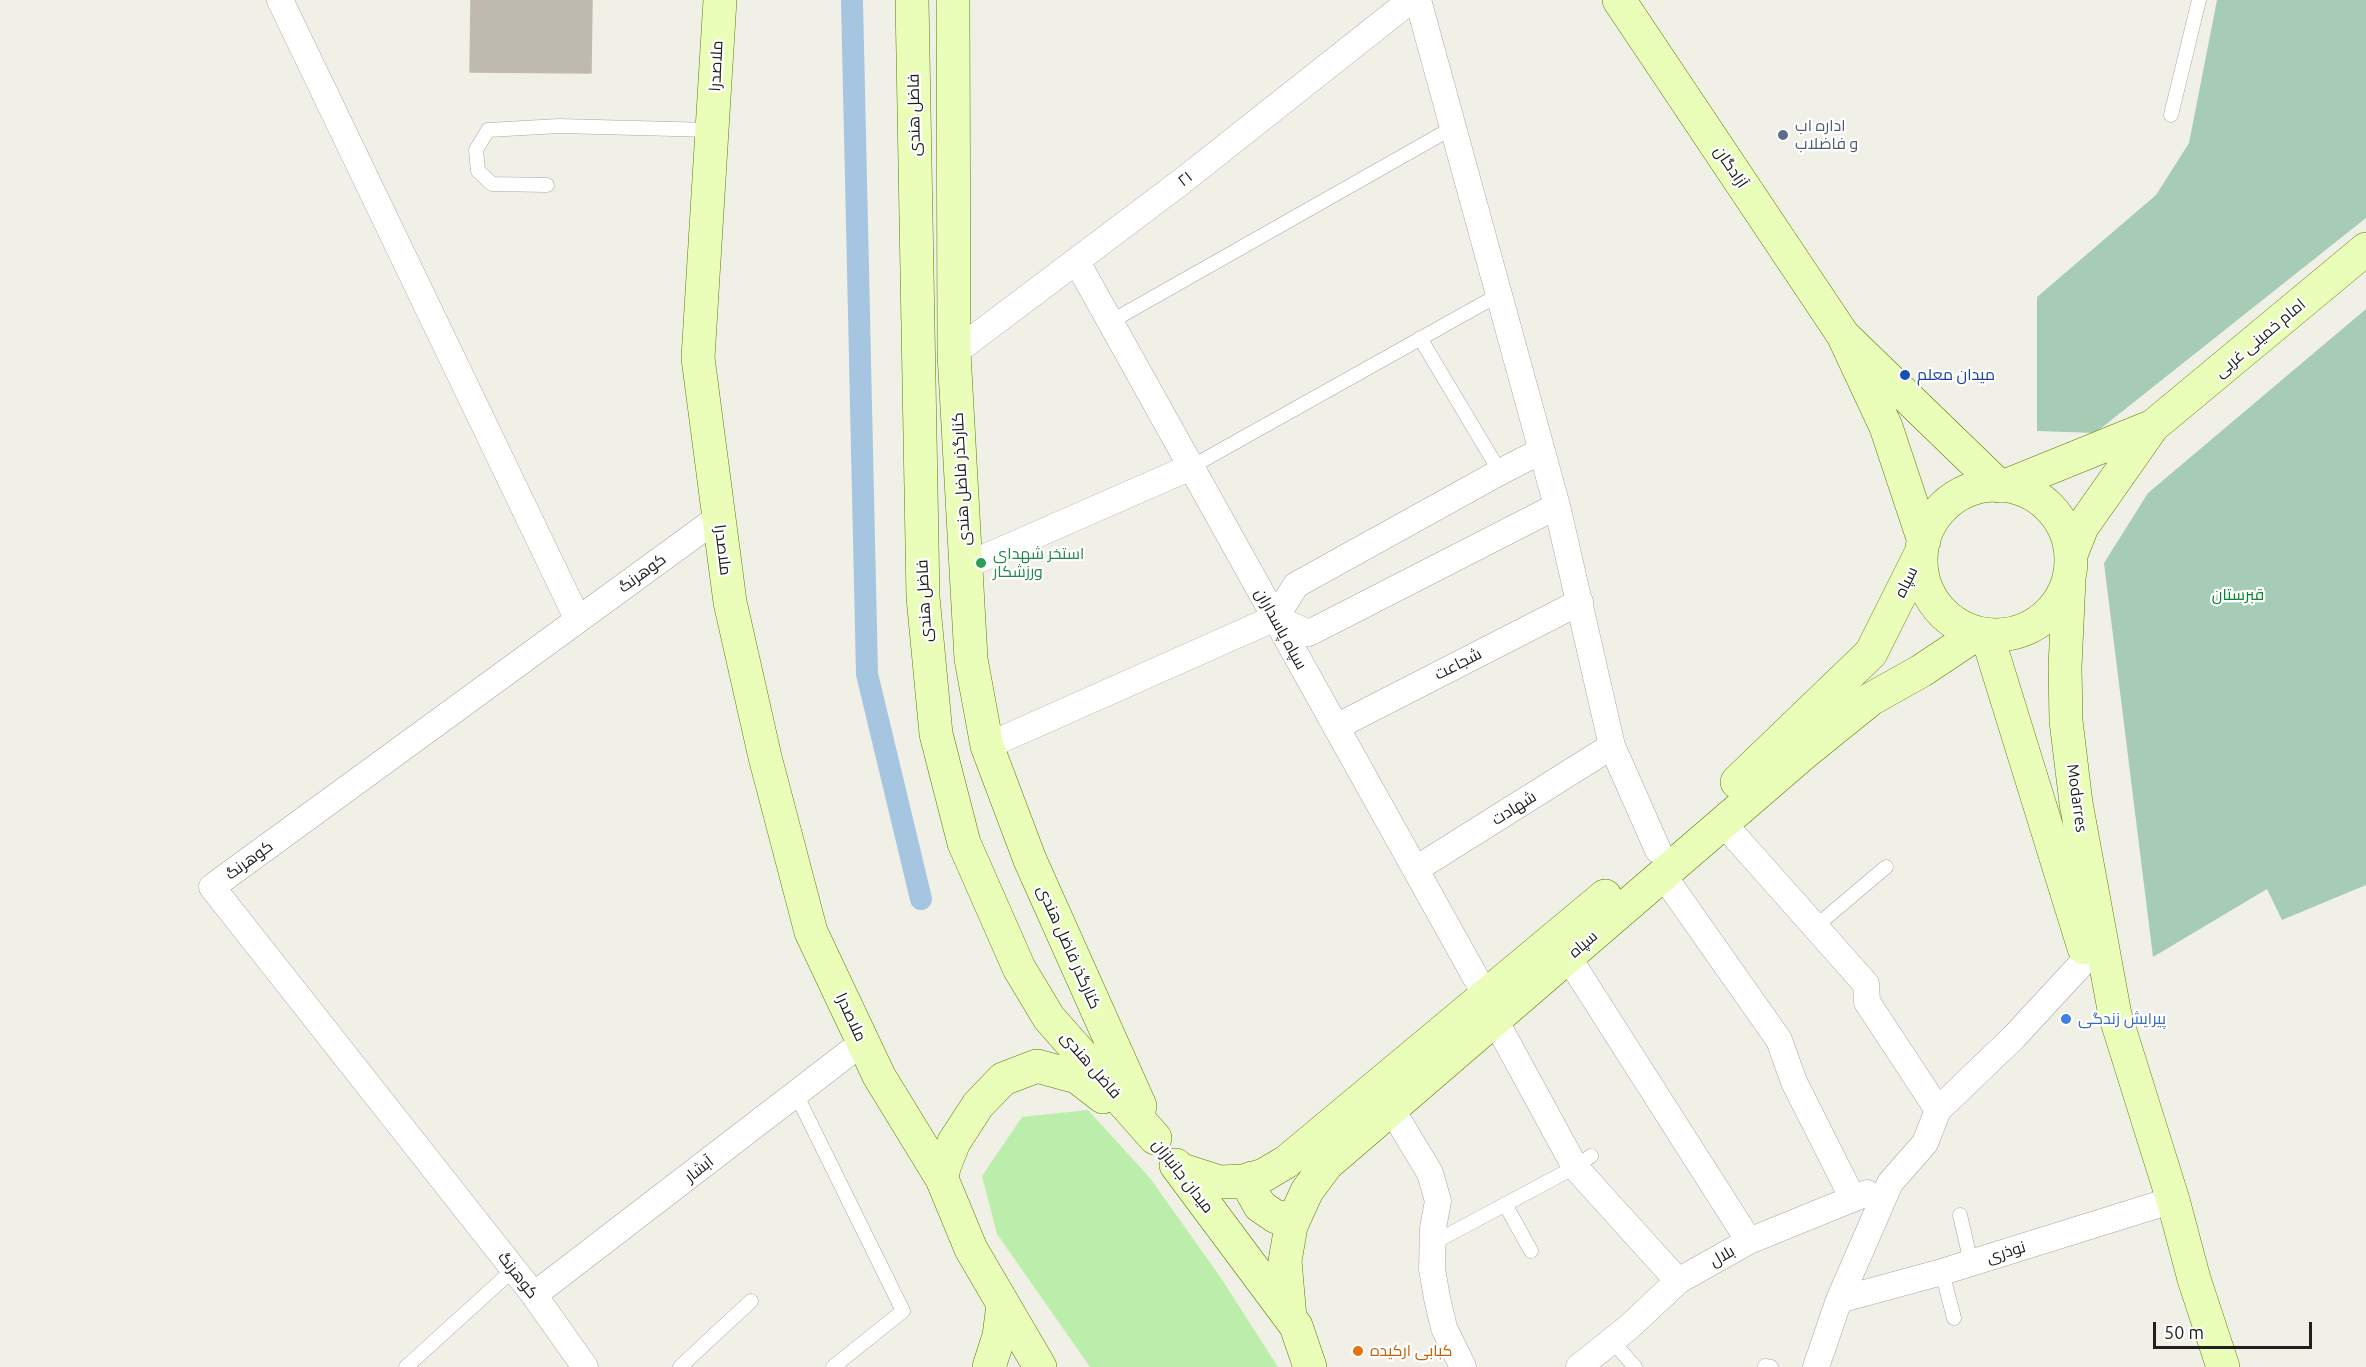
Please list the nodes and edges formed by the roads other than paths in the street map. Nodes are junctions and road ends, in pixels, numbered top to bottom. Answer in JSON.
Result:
{"nodes":[{"id":1,"x":280,"y":0,"type":"edge"},
{"id":2,"x":720,"y":0,"type":"edge"},
{"id":3,"x":912,"y":0,"type":"edge"},
{"id":4,"x":953,"y":0,"type":"edge"},
{"id":5,"x":1411,"y":0,"type":"edge"},
{"id":6,"x":1418,"y":0,"type":"edge"},
{"id":7,"x":1619,"y":0,"type":"edge"},
{"id":8,"x":2199,"y":0,"type":"edge"},
{"id":9,"x":2171,"y":115,"type":"dead end"},
{"id":10,"x":1454,"y":127,"type":"junction"},
{"id":11,"x":712,"y":130,"type":"junction"},
{"id":12,"x":547,"y":185,"type":"dead end"},
{"id":13,"x":2366,"y":249,"type":"edge"},
{"id":14,"x":1077,"y":262,"type":"junction"},
{"id":15,"x":1500,"y":294,"type":"junction"},
{"id":16,"x":1110,"y":322,"type":"junction"},
{"id":17,"x":1844,"y":335,"type":"junction"},
{"id":18,"x":1420,"y":338,"type":"junction"},
{"id":19,"x":954,"y":353,"type":"junction"},
{"id":20,"x":2153,"y":426,"type":"junction"},
{"id":21,"x":1541,"y":452,"type":"junction"},
{"id":22,"x":1191,"y":467,"type":"junction"},
{"id":23,"x":1500,"y":472,"type":"junction"},
{"id":24,"x":2002,"y":486,"type":"junction"},
{"id":25,"x":1557,"y":506,"type":"junction"},
{"id":26,"x":719,"y":517,"type":"junction"},
{"id":27,"x":1923,"y":547,"type":"junction"},
{"id":28,"x":965,"y":566,"type":"junction"},
{"id":29,"x":2070,"y":567,"type":"junction"},
{"id":30,"x":1580,"y":602,"type":"junction"},
{"id":31,"x":1275,"y":618,"type":"junction"},
{"id":32,"x":578,"y":620,"type":"junction"},
{"id":33,"x":1982,"y":634,"type":"junction"},
{"id":34,"x":1336,"y":727,"type":"junction"},
{"id":35,"x":987,"y":746,"type":"junction"},
{"id":36,"x":1612,"y":746,"type":"junction"},
{"id":37,"x":1723,"y":823,"type":"junction"},
{"id":38,"x":1660,"y":863,"type":"junction"},
{"id":39,"x":1886,"y":867,"type":"dead end"},
{"id":40,"x":1416,"y":869,"type":"junction"},
{"id":41,"x":1815,"y":927,"type":"junction"},
{"id":42,"x":1569,"y":957,"type":"junction"},
{"id":43,"x":2087,"y":958,"type":"junction"},
{"id":44,"x":1491,"y":1008,"type":"junction"},
{"id":45,"x":2115,"y":1015,"type":"junction"},
{"id":46,"x":863,"y":1042,"type":"junction"},
{"id":47,"x":796,"y":1094,"type":"junction"},
{"id":48,"x":1392,"y":1110,"type":"junction"},
{"id":49,"x":1938,"y":1110,"type":"junction"},
{"id":50,"x":1155,"y":1138,"type":"junction"},
{"id":51,"x":1583,"y":1162,"type":"junction"},
{"id":52,"x":1179,"y":1169,"type":"junction"},
{"id":53,"x":1252,"y":1178,"type":"junction"},
{"id":54,"x":942,"y":1179,"type":"junction"},
{"id":55,"x":1890,"y":1184,"type":"junction"},
{"id":56,"x":1853,"y":1199,"type":"junction"},
{"id":57,"x":2173,"y":1200,"type":"junction"},
{"id":58,"x":1505,"y":1204,"type":"junction"},
{"id":59,"x":1960,"y":1215,"type":"dead end"},
{"id":60,"x":1294,"y":1219,"type":"junction"},
{"id":61,"x":1749,"y":1241,"type":"junction"},
{"id":62,"x":1433,"y":1243,"type":"junction"},
{"id":63,"x":1532,"y":1251,"type":"dead end"},
{"id":64,"x":1971,"y":1263,"type":"junction"},
{"id":65,"x":514,"y":1269,"type":"junction"},
{"id":66,"x":1942,"y":1272,"type":"junction"},
{"id":67,"x":1678,"y":1281,"type":"junction"},
{"id":68,"x":534,"y":1295,"type":"junction"},
{"id":69,"x":1839,"y":1299,"type":"junction"},
{"id":70,"x":751,"y":1301,"type":"dead end"},
{"id":71,"x":1003,"y":1305,"type":"junction"},
{"id":72,"x":1290,"y":1318,"type":"junction"},
{"id":73,"x":1954,"y":1318,"type":"dead end"},
{"id":74,"x":1612,"y":1341,"type":"junction"},
{"id":75,"x":406,"y":1367,"type":"edge"},
{"id":76,"x":585,"y":1367,"type":"edge"},
{"id":77,"x":680,"y":1367,"type":"edge"},
{"id":78,"x":833,"y":1367,"type":"edge"},
{"id":79,"x":989,"y":1367,"type":"edge"},
{"id":80,"x":1040,"y":1367,"type":"edge"},
{"id":81,"x":1310,"y":1367,"type":"edge"},
{"id":82,"x":1464,"y":1367,"type":"edge"},
{"id":83,"x":1579,"y":1367,"type":"edge"},
{"id":84,"x":1635,"y":1367,"type":"edge"},
{"id":85,"x":1816,"y":1367,"type":"edge"},
{"id":86,"x":2223,"y":1367,"type":"edge"}],
"edges":[{"from":1,"to":32,"type":"street"},
{"from":2,"to":11,"type":"main road","name":"ملاصدرا"},
{"from":3,"to":50,"type":"main road","name":"فاضل هندی"},
{"from":4,"to":19,"type":"main road","name":"کنارگذر فاضل هندی"},
{"from":5,"to":14,"type":"street","name":"۲۱"},
{"from":6,"to":10,"type":"street"},
{"from":7,"to":17,"type":"main road","name":"آزادگان"},
{"from":8,"to":9,"type":"lane"},
{"from":10,"to":15,"type":"street"},
{"from":10,"to":16,"type":"lane"},
{"from":11,"to":12,"type":"lane"},
{"from":11,"to":26,"type":"main road","name":"ملاصدرا"},
{"from":13,"to":20,"type":"main road","name":"امام خمینی غربی"},
{"from":14,"to":16,"type":"street","name":"سپاه پاسداران"},
{"from":14,"to":19,"type":"street","name":"۲۱"},
{"from":15,"to":18,"type":"lane"},
{"from":15,"to":21,"type":"street"},
{"from":16,"to":22,"type":"street","name":"سپاه پاسداران"},
{"from":17,"to":24,"type":"main road"},
{"from":17,"to":27,"type":"main road"},
{"from":18,"to":22,"type":"lane"},
{"from":18,"to":23,"type":"lane"},
{"from":19,"to":28,"type":"main road","name":"کنارگذر فاضل هندی"},
{"from":20,"to":24,"type":"main road","name":"امام خمینی غربی"},
{"from":20,"to":29,"type":"main road","name":"امام خمینی غربی"},
{"from":21,"to":23,"type":"street"},
{"from":21,"to":25,"type":"street"},
{"from":22,"to":28,"type":"street"},
{"from":22,"to":31,"type":"street","name":"سپاه پاسداران"},
{"from":23,"to":31,"type":"street"},
{"from":24,"to":27,"type":"main road"},
{"from":24,"to":29,"type":"main road"},
{"from":25,"to":30,"type":"street"},
{"from":25,"to":31,"type":"street"},
{"from":26,"to":32,"type":"street","name":"کوهرنگ"},
{"from":26,"to":46,"type":"main road","name":"ملاصدرا"},
{"from":27,"to":33,"type":"main road"},
{"from":27,"to":38,"type":"main road","name":"سپاه"},
{"from":28,"to":35,"type":"main road","name":"کنارگذر فاضل هندی"},
{"from":29,"to":33,"type":"main road"},
{"from":29,"to":45,"type":"main road","name":"Modarres"},
{"from":30,"to":34,"type":"street","name":"شجاعت"},
{"from":30,"to":36,"type":"street"},
{"from":31,"to":34,"type":"street","name":"سپاه پاسداران"},
{"from":31,"to":35,"type":"street"},
{"from":32,"to":65,"type":"street","name":"کوهرنگ"},
{"from":33,"to":37,"type":"main road","name":"سپاه"},
{"from":33,"to":43,"type":"main road","name":"Modarres"},
{"from":34,"to":40,"type":"street","name":"سپاه پاسداران"},
{"from":35,"to":50,"type":"main road","name":"کنارگذر فاضل هندی"},
{"from":36,"to":38,"type":"street"},
{"from":36,"to":40,"type":"street","name":"شهادت"},
{"from":37,"to":38,"type":"main road","name":"سپاه"},
{"from":37,"to":41,"type":"street"},
{"from":38,"to":42,"type":"main road","name":"سپاه"},
{"from":38,"to":44,"type":"main road","name":"سپاه"},
{"from":38,"to":56,"type":"street"},
{"from":39,"to":41,"type":"lane"},
{"from":40,"to":44,"type":"street","name":"سپاه پاسداران"},
{"from":41,"to":49,"type":"street"},
{"from":42,"to":44,"type":"main road","name":"سپاه"},
{"from":42,"to":61,"type":"street"},
{"from":43,"to":45,"type":"main road","name":"Modarres"},
{"from":43,"to":49,"type":"street","name":"بلال"},
{"from":44,"to":48,"type":"main road","name":"سپاه"},
{"from":44,"to":51,"type":"street","name":"سپاه پاسداران"},
{"from":44,"to":53,"type":"main road","name":"سپاه"},
{"from":45,"to":57,"type":"main road","name":"Modarres"},
{"from":46,"to":47,"type":"street","name":"آبشار"},
{"from":46,"to":54,"type":"main road","name":"ملاصدرا"},
{"from":47,"to":68,"type":"street","name":"آبشار"},
{"from":47,"to":78,"type":"lane"},
{"from":48,"to":60,"type":"main road","name":"سپاه"},
{"from":48,"to":62,"type":"street"},
{"from":49,"to":55,"type":"street","name":"بلال"},
{"from":50,"to":52,"type":"main road","name":"میدان جانبازان"},
{"from":50,"to":54,"type":"main road","name":"میدان جانبازان"},
{"from":51,"to":58,"type":"lane"},
{"from":51,"to":67,"type":"street","name":"سپاه پاسداران"},
{"from":52,"to":53,"type":"main road","name":"سپاه"},
{"from":52,"to":72,"type":"main road","name":"میدان جانبازان"},
{"from":53,"to":60,"type":"main road"},
{"from":54,"to":71,"type":"main road"},
{"from":55,"to":56,"type":"street","name":"بلال"},
{"from":55,"to":69,"type":"street","name":"بلال"},
{"from":56,"to":61,"type":"street","name":"بلال"},
{"from":57,"to":64,"type":"street","name":"نوذری"},
{"from":57,"to":86,"type":"main road","name":"Modarres"},
{"from":58,"to":62,"type":"lane"},
{"from":58,"to":63,"type":"lane"},
{"from":59,"to":64,"type":"lane"},
{"from":60,"to":72,"type":"main road","name":"سپاه"},
{"from":61,"to":67,"type":"street","name":"بلال"},
{"from":62,"to":82,"type":"street"},
{"from":64,"to":66,"type":"street","name":"نوذری"},
{"from":65,"to":68,"type":"street","name":"کوهرنگ"},
{"from":65,"to":75,"type":"lane"},
{"from":66,"to":69,"type":"street","name":"نوذری"},
{"from":66,"to":73,"type":"lane"},
{"from":67,"to":74,"type":"street","name":"بلال"},
{"from":68,"to":76,"type":"street","name":"کوهرنگ"},
{"from":69,"to":85,"type":"street","name":"بلال"},
{"from":70,"to":77,"type":"lane"},
{"from":71,"to":79,"type":"main road"},
{"from":71,"to":80,"type":"main road"},
{"from":72,"to":81,"type":"main road","name":"میدان جانبازان"},
{"from":74,"to":83,"type":"street","name":"بلال"},
{"from":74,"to":84,"type":"lane"}]}
